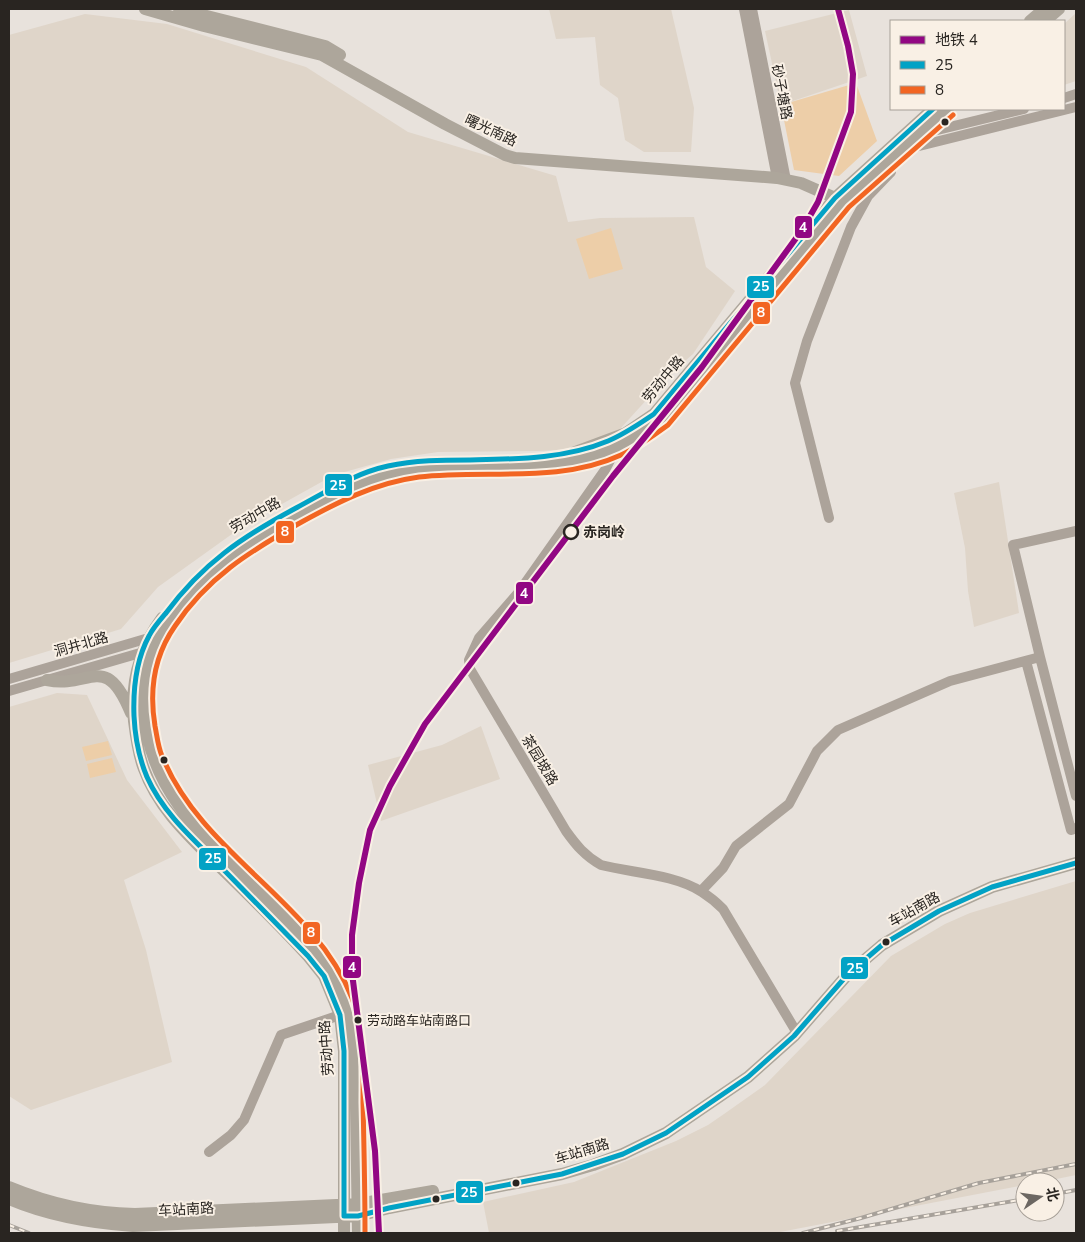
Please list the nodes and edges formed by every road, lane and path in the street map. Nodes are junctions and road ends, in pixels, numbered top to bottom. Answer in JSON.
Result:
{"nodes":[{"id":1,"x":146,"y":9,"type":"edge"},
{"id":2,"x":179,"y":9,"type":"edge"},
{"id":3,"x":744,"y":9,"type":"edge"},
{"id":4,"x":752,"y":9,"type":"edge"},
{"id":5,"x":1044,"y":9,"type":"edge"},
{"id":6,"x":1059,"y":9,"type":"edge"},
{"id":7,"x":206,"y":17,"type":"edge"},
{"id":8,"x":1031,"y":20,"type":"edge"},
{"id":9,"x":1046,"y":20,"type":"edge"},
{"id":10,"x":932,"y":110,"type":"edge"},
{"id":11,"x":947,"y":110,"type":"edge"},
{"id":12,"x":1020,"y":110,"type":"edge"},
{"id":13,"x":1062,"y":110,"type":"edge"},
{"id":14,"x":920,"y":134,"type":"junction"},
{"id":15,"x":901,"y":144,"type":"junction"},
{"id":16,"x":891,"y":172,"type":"dead end"},
{"id":17,"x":781,"y":175,"type":"junction"},
{"id":18,"x":843,"y":197,"type":"junction"},
{"id":19,"x":626,"y":433,"type":"junction"},
{"id":20,"x":616,"y":449,"type":"junction"},
{"id":21,"x":829,"y":518,"type":"dead end"},
{"id":22,"x":1076,"y":531,"type":"edge"},
{"id":23,"x":148,"y":646,"type":"junction"},
{"id":24,"x":1040,"y":657,"type":"junction"},
{"id":25,"x":1026,"y":661,"type":"junction"},
{"id":26,"x":9,"y":679,"type":"edge"},
{"id":27,"x":47,"y":680,"type":"junction"},
{"id":28,"x":9,"y":691,"type":"edge"},
{"id":29,"x":135,"y":722,"type":"junction"},
{"id":30,"x":1076,"y":796,"type":"edge"},
{"id":31,"x":1076,"y":828,"type":"edge"},
{"id":32,"x":1076,"y":857,"type":"edge"},
{"id":33,"x":1076,"y":863,"type":"edge"},
{"id":34,"x":701,"y":891,"type":"junction"},
{"id":35,"x":344,"y":1014,"type":"junction"},
{"id":36,"x":795,"y":1030,"type":"junction"},
{"id":37,"x":209,"y":1152,"type":"dead end"},
{"id":38,"x":9,"y":1187,"type":"edge"},
{"id":39,"x":9,"y":1199,"type":"edge"},
{"id":40,"x":358,"y":1210,"type":"junction"},
{"id":41,"x":344,"y":1211,"type":"junction"},
{"id":42,"x":298,"y":1212,"type":"junction"},
{"id":43,"x":344,"y":1233,"type":"edge"},
{"id":44,"x":358,"y":1233,"type":"edge"}],
"edges":[{"from":1,"to":7,"type":"main road","name":"曙光南路"},
{"from":2,"to":7,"type":"main road","name":"曙光南路"},
{"from":3,"to":17,"type":"street","name":"砂子塘路"},
{"from":4,"to":17,"type":"street","name":"砂子塘路"},
{"from":5,"to":8,"type":"main road"},
{"from":6,"to":9,"type":"main road"},
{"from":7,"to":17,"type":"main road","name":"曙光南路"},
{"from":10,"to":15,"type":"main road","name":"劳动中路"},
{"from":11,"to":14,"type":"main road","name":"劳动中路"},
{"from":12,"to":14,"type":"street"},
{"from":13,"to":15,"type":"street"},
{"from":14,"to":15,"type":"main road","name":"劳动中路"},
{"from":15,"to":18,"type":"main road","name":"劳动中路"},
{"from":16,"to":21,"type":"street"},
{"from":17,"to":18,"type":"main road","name":"曙光南路"},
{"from":18,"to":19,"type":"main road","name":"劳动中路"},
{"from":18,"to":20,"type":"main road","name":"劳动中路"},
{"from":19,"to":20,"type":"street","name":"茶园坡路"},
{"from":19,"to":23,"type":"main road","name":"劳动中路"},
{"from":20,"to":23,"type":"main road","name":"劳动中路"},
{"from":20,"to":34,"type":"street","name":"茶园坡路"},
{"from":22,"to":24,"type":"street"},
{"from":23,"to":26,"type":"street","name":"洞井北路"},
{"from":23,"to":27,"type":"street","name":"洞井北路"},
{"from":23,"to":29,"type":"main road","name":"劳动中路"},
{"from":23,"to":35,"type":"main road","name":"劳动中路"},
{"from":24,"to":25,"type":"street"},
{"from":24,"to":30,"type":"street"},
{"from":25,"to":31,"type":"street"},
{"from":25,"to":34,"type":"street"},
{"from":27,"to":28,"type":"street","name":"洞井北路"},
{"from":27,"to":29,"type":"main road"},
{"from":29,"to":35,"type":"main road","name":"劳动中路"},
{"from":32,"to":36,"type":"main road","name":"车站南路"},
{"from":33,"to":36,"type":"main road","name":"车站南路"},
{"from":34,"to":36,"type":"street","name":"茶园坡路"},
{"from":35,"to":37,"type":"street"},
{"from":35,"to":40,"type":"main road","name":"劳动中路"},
{"from":35,"to":41,"type":"main road","name":"劳动中路"},
{"from":36,"to":40,"type":"main road","name":"车站南路"},
{"from":38,"to":42,"type":"main road","name":"车站南路"},
{"from":39,"to":42,"type":"main road","name":"车站南路"},
{"from":40,"to":41,"type":"main road","name":"车站南路"},
{"from":40,"to":44,"type":"main road","name":"劳动中路"},
{"from":41,"to":42,"type":"main road","name":"车站南路"},
{"from":41,"to":43,"type":"main road","name":"劳动中路"}]}
